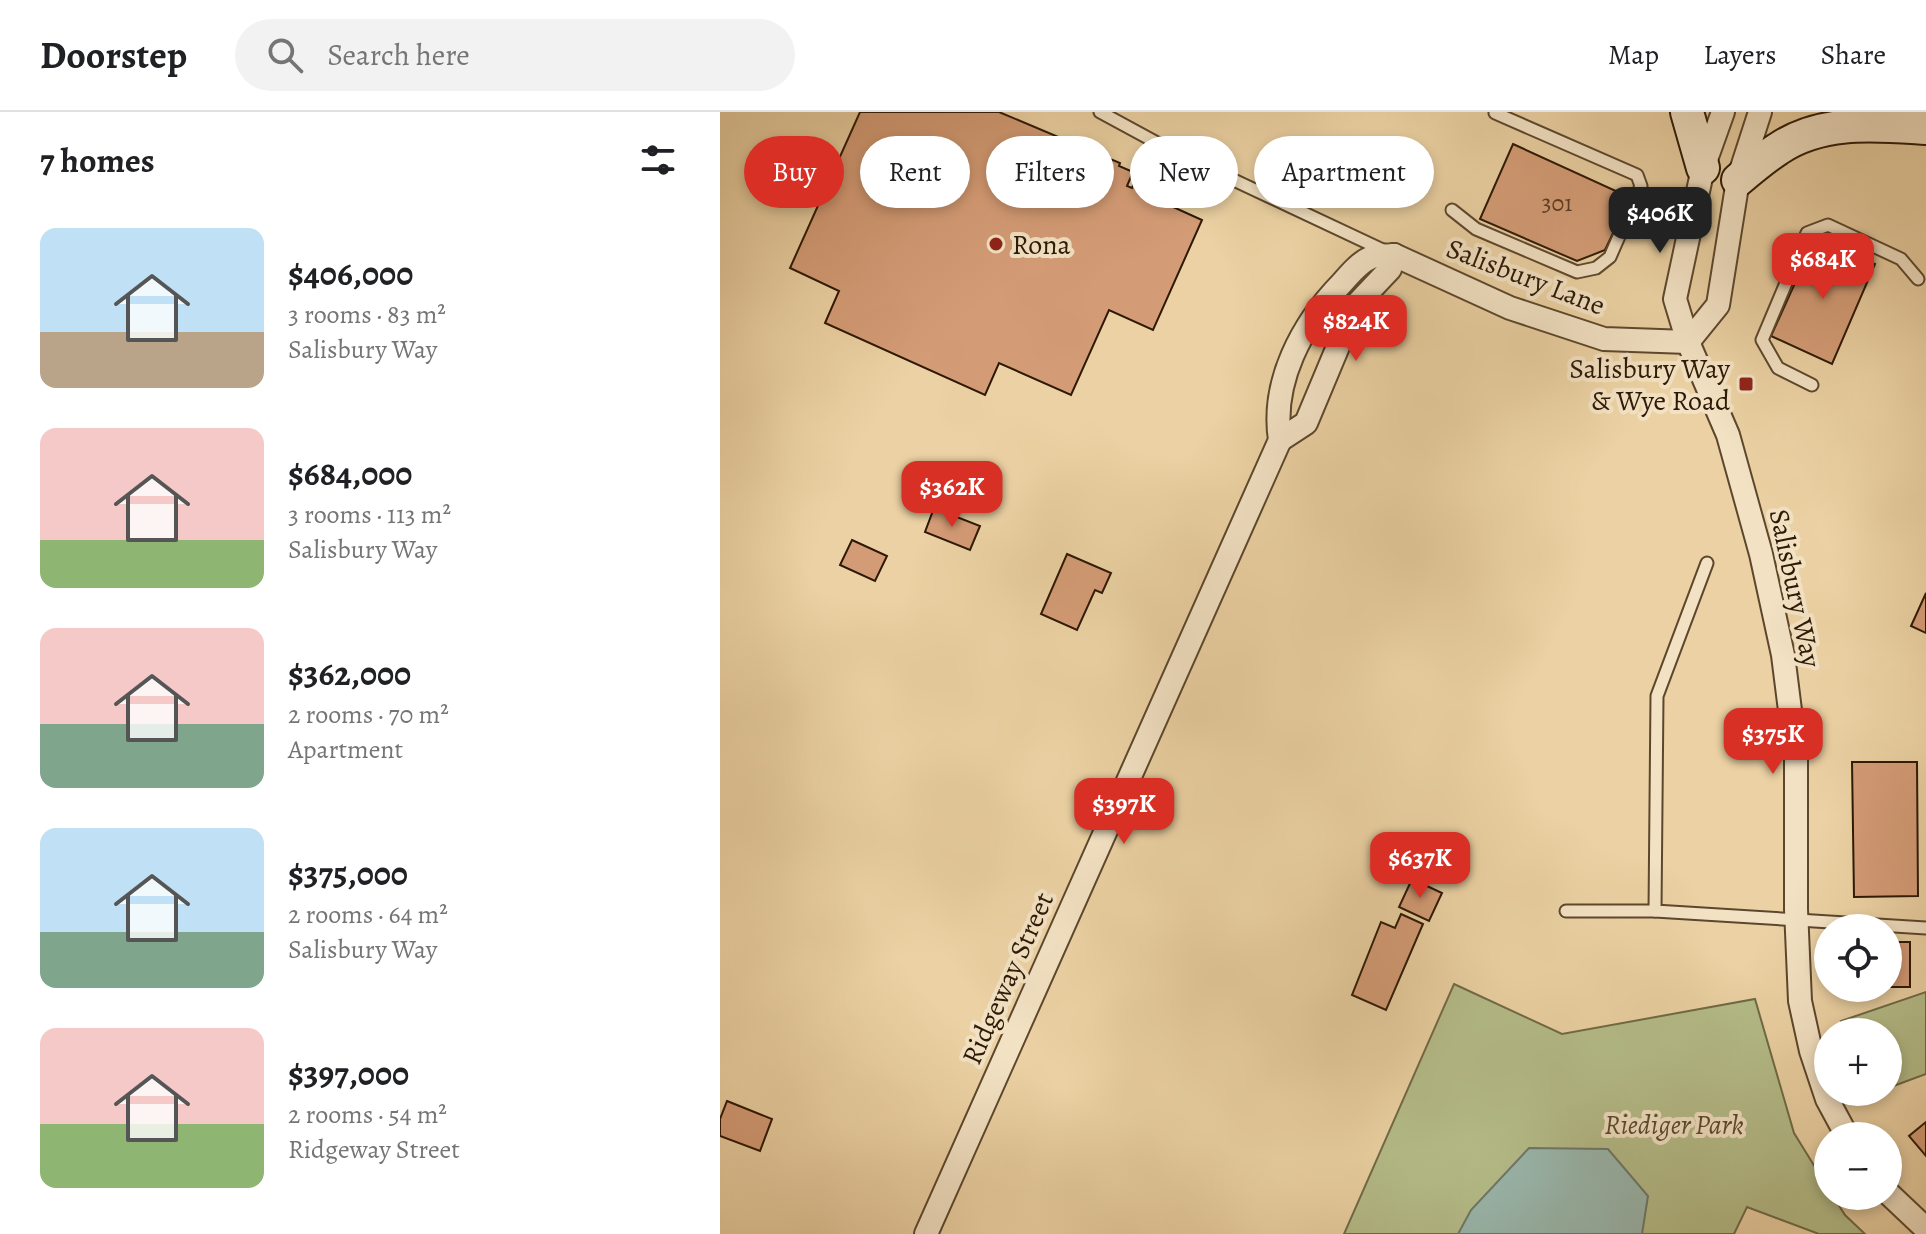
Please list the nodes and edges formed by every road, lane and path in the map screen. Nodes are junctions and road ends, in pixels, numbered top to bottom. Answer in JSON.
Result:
{"nodes":[{"id":1,"x":1100,"y":112,"type":"edge"},
{"id":2,"x":1687,"y":112,"type":"edge"},
{"id":3,"x":1723,"y":112,"type":"edge"},
{"id":4,"x":1760,"y":112,"type":"edge"},
{"id":5,"x":1901,"y":112,"type":"edge"},
{"id":6,"x":1495,"y":113,"type":"edge"},
{"id":7,"x":1926,"y":126,"type":"edge"},
{"id":8,"x":1703,"y":168,"type":"junction"},
{"id":9,"x":1738,"y":180,"type":"junction"},
{"id":10,"x":1452,"y":210,"type":"dead end"},
{"id":11,"x":1394,"y":255,"type":"junction"},
{"id":12,"x":1918,"y":279,"type":"dead end"},
{"id":13,"x":1688,"y":342,"type":"junction"},
{"id":14,"x":1812,"y":385,"type":"dead end"},
{"id":15,"x":1280,"y":440,"type":"junction"},
{"id":16,"x":1707,"y":563,"type":"dead end"},
{"id":17,"x":1566,"y":911,"type":"dead end"},
{"id":18,"x":1655,"y":911,"type":"junction"},
{"id":19,"x":1796,"y":922,"type":"junction"},
{"id":20,"x":1926,"y":928,"type":"edge"},
{"id":21,"x":1839,"y":1122,"type":"edge"},
{"id":22,"x":1902,"y":1206,"type":"edge"},
{"id":23,"x":1926,"y":1229,"type":"edge"},
{"id":24,"x":926,"y":1234,"type":"edge"}],
"edges":[{"from":1,"to":11,"type":"lane"},
{"from":2,"to":8,"type":"main road"},
{"from":3,"to":8,"type":"street","name":"Salisbury Way"},
{"from":4,"to":9,"type":"street"},
{"from":5,"to":7,"type":"main road"},
{"from":6,"to":10,"type":"lane"},
{"from":7,"to":9,"type":"main road"},
{"from":8,"to":13,"type":"street","name":"Salisbury Way"},
{"from":9,"to":13,"type":"street"},
{"from":11,"to":13,"type":"street","name":"Salisbury Lane"},
{"from":11,"to":15,"type":"street","name":"Ridgeway Street"},
{"from":11,"to":15,"type":"street","name":"Ridgeway Street"},
{"from":12,"to":14,"type":"lane"},
{"from":13,"to":19,"type":"street","name":"Salisbury Way"},
{"from":15,"to":24,"type":"street","name":"Ridgeway Street"},
{"from":16,"to":18,"type":"lane"},
{"from":17,"to":18,"type":"lane"},
{"from":18,"to":19,"type":"lane"},
{"from":19,"to":20,"type":"lane"},
{"from":19,"to":21,"type":"street","name":"Salisbury Way"},
{"from":22,"to":23,"type":"street"}]}
